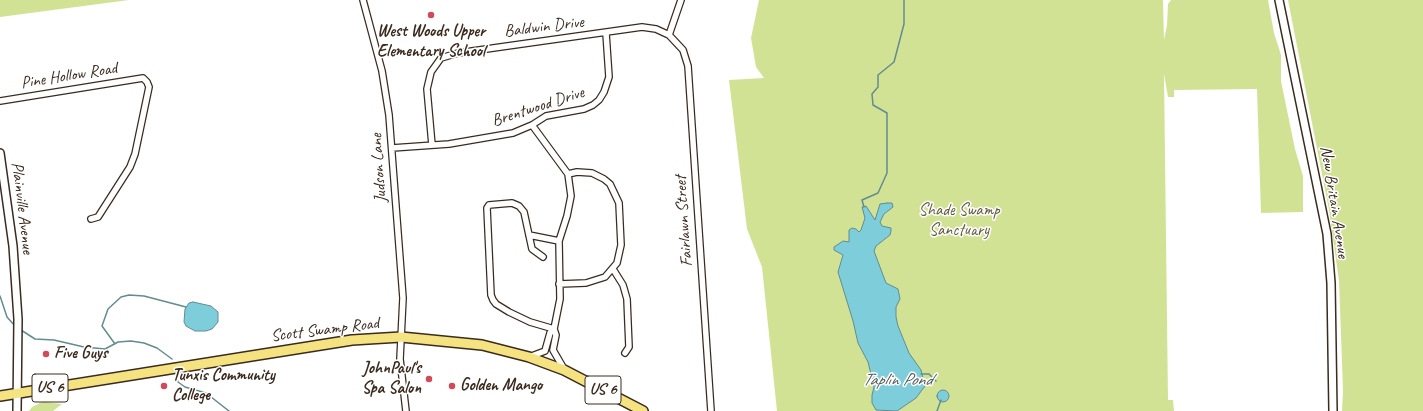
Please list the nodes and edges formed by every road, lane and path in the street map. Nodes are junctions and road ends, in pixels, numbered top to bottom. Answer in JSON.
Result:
{"nodes":[{"id":1,"x":363,"y":0,"type":"edge"},
{"id":2,"x":681,"y":0,"type":"edge"},
{"id":3,"x":1279,"y":0,"type":"edge"},
{"id":4,"x":606,"y":33,"type":"junction"},
{"id":5,"x":669,"y":35,"type":"junction"},
{"id":6,"x":0,"y":101,"type":"edge"},
{"id":7,"x":532,"y":125,"type":"junction"},
{"id":8,"x":432,"y":145,"type":"junction"},
{"id":9,"x":392,"y":148,"type":"junction"},
{"id":10,"x":0,"y":153,"type":"edge"},
{"id":11,"x":568,"y":174,"type":"junction"},
{"id":12,"x":91,"y":219,"type":"dead end"},
{"id":13,"x":529,"y":235,"type":"junction"},
{"id":14,"x":559,"y":241,"type":"junction"},
{"id":15,"x":542,"y":257,"type":"dead end"},
{"id":16,"x":613,"y":269,"type":"junction"},
{"id":17,"x":559,"y":284,"type":"junction"},
{"id":18,"x":554,"y":329,"type":"junction"},
{"id":19,"x":401,"y":337,"type":"junction"},
{"id":20,"x":625,"y":353,"type":"dead end"},
{"id":21,"x":529,"y":357,"type":"junction"},
{"id":22,"x":564,"y":370,"type":"junction"},
{"id":23,"x":17,"y":393,"type":"junction"},
{"id":24,"x":0,"y":396,"type":"edge"},
{"id":25,"x":17,"y":411,"type":"edge"},
{"id":26,"x":406,"y":411,"type":"edge"},
{"id":27,"x":643,"y":411,"type":"edge"},
{"id":28,"x":711,"y":411,"type":"edge"},
{"id":29,"x":1333,"y":411,"type":"edge"}],
"edges":[{"from":1,"to":9,"type":"street","name":"Judson Lane"},
{"from":2,"to":5,"type":"street"},
{"from":3,"to":29,"type":"street","name":"New Britain Avenue"},
{"from":4,"to":5,"type":"street","name":"Baldwin Drive"},
{"from":4,"to":7,"type":"street","name":"Brentwood Drive"},
{"from":4,"to":8,"type":"street","name":"Baldwin Drive"},
{"from":5,"to":28,"type":"street","name":"Fairlawn Street"},
{"from":6,"to":12,"type":"street","name":"Pine Hollow Road"},
{"from":7,"to":8,"type":"street","name":"Brentwood Drive"},
{"from":7,"to":11,"type":"street"},
{"from":8,"to":9,"type":"street","name":"Brentwood Drive"},
{"from":9,"to":19,"type":"street","name":"Judson Lane"},
{"from":10,"to":23,"type":"street","name":"Plainville Avenue"},
{"from":11,"to":14,"type":"street"},
{"from":11,"to":16,"type":"street"},
{"from":13,"to":14,"type":"street"},
{"from":13,"to":15,"type":"street"},
{"from":13,"to":18,"type":"street"},
{"from":14,"to":17,"type":"street"},
{"from":16,"to":17,"type":"street"},
{"from":16,"to":20,"type":"street"},
{"from":17,"to":18,"type":"street"},
{"from":18,"to":21,"type":"street"},
{"from":18,"to":22,"type":"street"},
{"from":19,"to":21,"type":"highway","name":"Scott Swamp Road","number":"US 6"},
{"from":19,"to":23,"type":"highway","name":"Scott Swamp Road","number":"US 6"},
{"from":19,"to":26,"type":"street","name":"Judson Lane"},
{"from":21,"to":22,"type":"highway","name":"Scott Swamp Road","number":"US 6"},
{"from":22,"to":27,"type":"highway","name":"Scott Swamp Road","number":"US 6"},
{"from":23,"to":24,"type":"highway","name":"Scott Swamp Road","number":"US 6"},
{"from":23,"to":25,"type":"street","name":"Plainville Avenue"}]}
